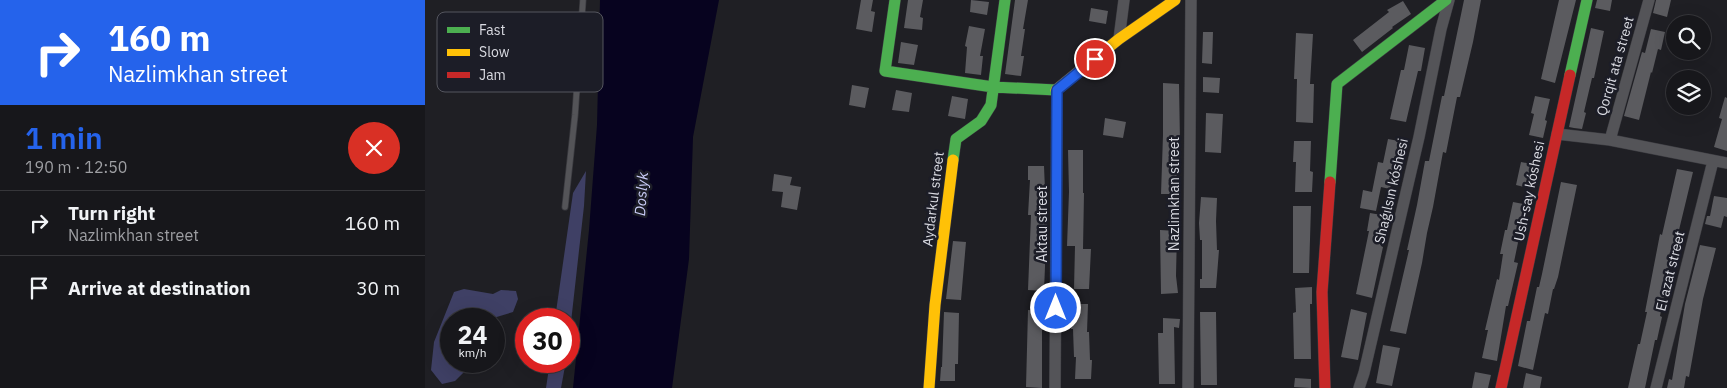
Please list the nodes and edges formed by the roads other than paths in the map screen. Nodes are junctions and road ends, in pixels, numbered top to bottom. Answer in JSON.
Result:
{"nodes":[{"id":1,"x":895,"y":0,"type":"edge"},
{"id":2,"x":1005,"y":0,"type":"edge"},
{"id":3,"x":1124,"y":0,"type":"edge"},
{"id":4,"x":1175,"y":0,"type":"edge"},
{"id":5,"x":1191,"y":0,"type":"edge"},
{"id":6,"x":1447,"y":0,"type":"edge"},
{"id":7,"x":1587,"y":0,"type":"edge"},
{"id":8,"x":1649,"y":0,"type":"edge"},
{"id":9,"x":1119,"y":39,"type":"junction"},
{"id":10,"x":993,"y":87,"type":"junction"},
{"id":11,"x":1057,"y":90,"type":"junction"},
{"id":12,"x":577,"y":92,"type":"edge"},
{"id":13,"x":1557,"y":134,"type":"junction"},
{"id":14,"x":1610,"y":140,"type":"junction"},
{"id":15,"x":1713,"y":161,"type":"junction"},
{"id":16,"x":1727,"y":163,"type":"edge"},
{"id":17,"x":565,"y":207,"type":"dead end"},
{"id":18,"x":929,"y":388,"type":"edge"},
{"id":19,"x":1055,"y":388,"type":"edge"},
{"id":20,"x":1188,"y":388,"type":"edge"},
{"id":21,"x":1325,"y":388,"type":"edge"},
{"id":22,"x":1359,"y":388,"type":"edge"},
{"id":23,"x":1501,"y":388,"type":"edge"},
{"id":24,"x":1656,"y":388,"type":"edge"}],
"edges":[{"from":1,"to":10,"type":"street"},
{"from":2,"to":10,"type":"street","name":"Aydarkul street"},
{"from":3,"to":9,"type":"street"},
{"from":4,"to":9,"type":"street"},
{"from":5,"to":20,"type":"street","name":"Nazlimkhan street"},
{"from":6,"to":21,"type":"street"},
{"from":6,"to":22,"type":"street","name":"Shaǵılsın kóshesi"},
{"from":7,"to":13,"type":"street","name":"Ush-say kóshesi"},
{"from":8,"to":14,"type":"street","name":"Qorqit ata street"},
{"from":9,"to":11,"type":"street"},
{"from":10,"to":11,"type":"street"},
{"from":10,"to":18,"type":"street","name":"Aydarkul street"},
{"from":11,"to":19,"type":"street","name":"Aktau street"},
{"from":12,"to":17,"type":"lane"},
{"from":13,"to":14,"type":"street"},
{"from":13,"to":23,"type":"street","name":"Ush-say kóshesi"},
{"from":14,"to":15,"type":"street"},
{"from":15,"to":16,"type":"street"},
{"from":15,"to":24,"type":"street","name":"El azat street"}]}
